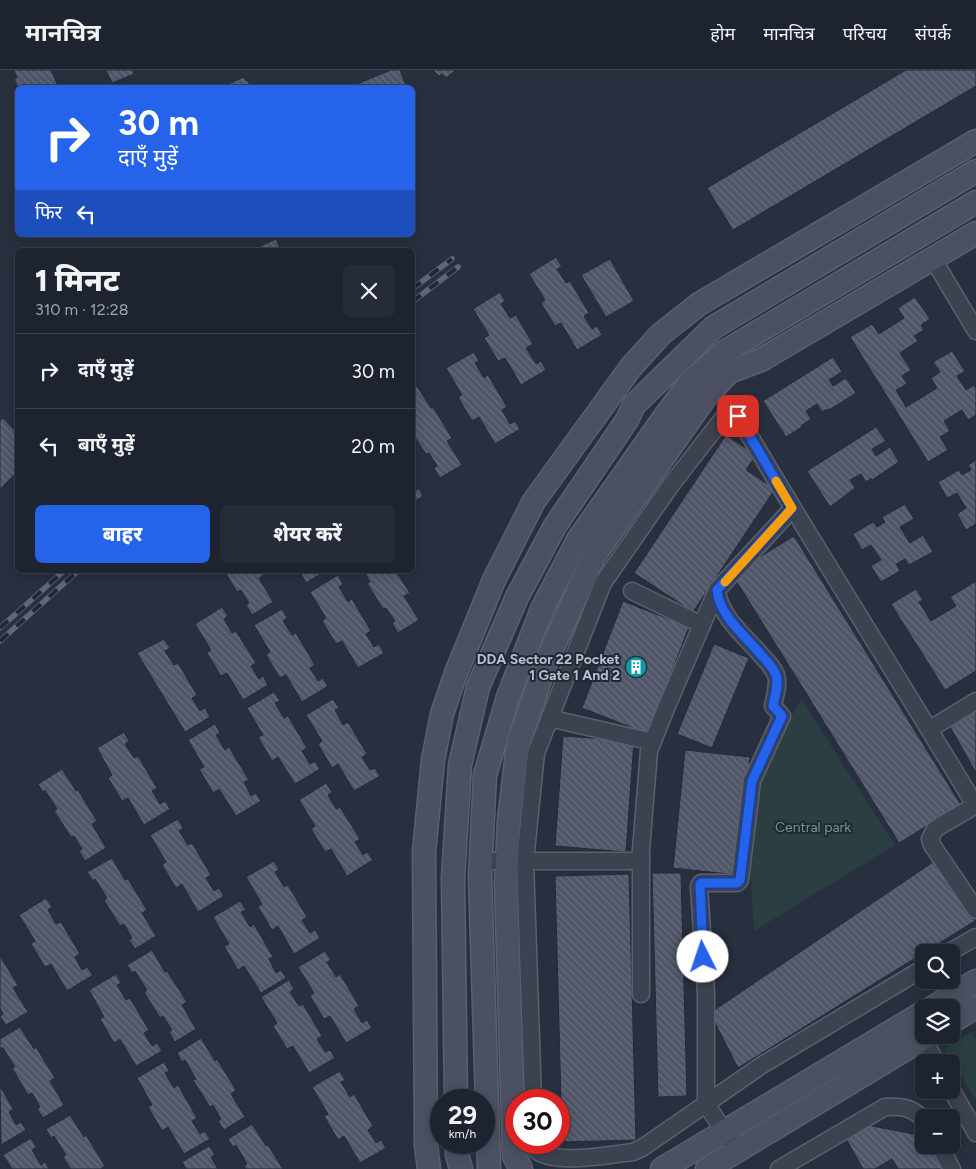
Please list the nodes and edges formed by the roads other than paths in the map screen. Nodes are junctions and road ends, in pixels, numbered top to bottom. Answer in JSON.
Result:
{"nodes":[{"id":1,"x":976,"y":141,"type":"edge"},
{"id":2,"x":976,"y":171,"type":"edge"},
{"id":3,"x":976,"y":202,"type":"edge"},
{"id":4,"x":976,"y":233,"type":"edge"},
{"id":5,"x":933,"y":259,"type":"junction"},
{"id":6,"x":976,"y":331,"type":"edge"},
{"id":7,"x":621,"y":381,"type":"junction"},
{"id":8,"x":699,"y":388,"type":"junction"},
{"id":9,"x":642,"y":398,"type":"junction"},
{"id":10,"x":727,"y":412,"type":"junction"},
{"id":11,"x":792,"y":508,"type":"junction"},
{"id":12,"x":717,"y":590,"type":"junction"},
{"id":13,"x":632,"y":591,"type":"dead end"},
{"id":14,"x":702,"y":625,"type":"junction"},
{"id":15,"x":976,"y":701,"type":"edge"},
{"id":16,"x":549,"y":718,"type":"junction"},
{"id":17,"x":930,"y":729,"type":"junction"},
{"id":18,"x":653,"y":742,"type":"junction"},
{"id":19,"x":975,"y":805,"type":"edge"},
{"id":20,"x":481,"y":861,"type":"junction"},
{"id":21,"x":516,"y":862,"type":"junction"},
{"id":22,"x":641,"y":862,"type":"junction"},
{"id":23,"x":976,"y":910,"type":"edge"},
{"id":24,"x":976,"y":937,"type":"edge"},
{"id":25,"x":960,"y":946,"type":"edge"},
{"id":26,"x":915,"y":973,"type":"edge"},
{"id":27,"x":976,"y":981,"type":"edge"},
{"id":28,"x":642,"y":994,"type":"dead end"},
{"id":29,"x":947,"y":999,"type":"edge"},
{"id":30,"x":976,"y":1007,"type":"edge"},
{"id":31,"x":960,"y":1017,"type":"edge"},
{"id":32,"x":915,"y":1018,"type":"edge"},
{"id":33,"x":915,"y":1044,"type":"edge"},
{"id":34,"x":456,"y":1089,"type":"edge"},
{"id":35,"x":532,"y":1089,"type":"edge"},
{"id":36,"x":957,"y":1099,"type":"edge"},
{"id":37,"x":706,"y":1104,"type":"junction"},
{"id":38,"x":915,"y":1112,"type":"edge"},
{"id":39,"x":725,"y":1132,"type":"junction"},
{"id":40,"x":976,"y":1133,"type":"edge"},
{"id":41,"x":737,"y":1150,"type":"junction"},
{"id":42,"x":457,"y":1154,"type":"edge"},
{"id":43,"x":542,"y":1154,"type":"edge"},
{"id":44,"x":944,"y":1154,"type":"edge"},
{"id":45,"x":429,"y":1169,"type":"edge"},
{"id":46,"x":461,"y":1169,"type":"edge"},
{"id":47,"x":489,"y":1169,"type":"edge"},
{"id":48,"x":521,"y":1169,"type":"edge"},
{"id":49,"x":662,"y":1169,"type":"edge"},
{"id":50,"x":706,"y":1169,"type":"edge"},
{"id":51,"x":779,"y":1169,"type":"edge"},
{"id":52,"x":952,"y":1169,"type":"edge"}],
"edges":[{"from":1,"to":7,"type":"street"},
{"from":2,"to":9,"type":"street"},
{"from":3,"to":8,"type":"street"},
{"from":4,"to":5,"type":"street"},
{"from":5,"to":6,"type":"street"},
{"from":5,"to":8,"type":"street"},
{"from":7,"to":9,"type":"street"},
{"from":7,"to":45,"type":"street"},
{"from":8,"to":10,"type":"street"},
{"from":8,"to":20,"type":"street"},
{"from":8,"to":21,"type":"street"},
{"from":9,"to":34,"type":"street"},
{"from":10,"to":11,"type":"street"},
{"from":10,"to":16,"type":"street"},
{"from":11,"to":12,"type":"street"},
{"from":11,"to":17,"type":"street"},
{"from":12,"to":14,"type":"street"},
{"from":12,"to":37,"type":"street"},
{"from":13,"to":14,"type":"street"},
{"from":14,"to":18,"type":"street"},
{"from":15,"to":17,"type":"street"},
{"from":16,"to":18,"type":"street"},
{"from":16,"to":21,"type":"street"},
{"from":17,"to":19,"type":"street"},
{"from":18,"to":22,"type":"street"},
{"from":19,"to":23,"type":"street"},
{"from":20,"to":21,"type":"street"},
{"from":20,"to":47,"type":"street"},
{"from":21,"to":22,"type":"street"},
{"from":21,"to":35,"type":"street"},
{"from":21,"to":48,"type":"street"},
{"from":22,"to":28,"type":"street"},
{"from":24,"to":25,"type":"street"},
{"from":26,"to":37,"type":"street"},
{"from":27,"to":29,"type":"street"},
{"from":30,"to":31,"type":"street"},
{"from":32,"to":39,"type":"street"},
{"from":33,"to":41,"type":"street"},
{"from":36,"to":40,"type":"street"},
{"from":37,"to":39,"type":"street"},
{"from":37,"to":43,"type":"street"},
{"from":38,"to":51,"type":"street"},
{"from":39,"to":41,"type":"street"},
{"from":39,"to":49,"type":"street"},
{"from":41,"to":50,"type":"street"},
{"from":42,"to":46,"type":"street"},
{"from":44,"to":52,"type":"street"}]}
